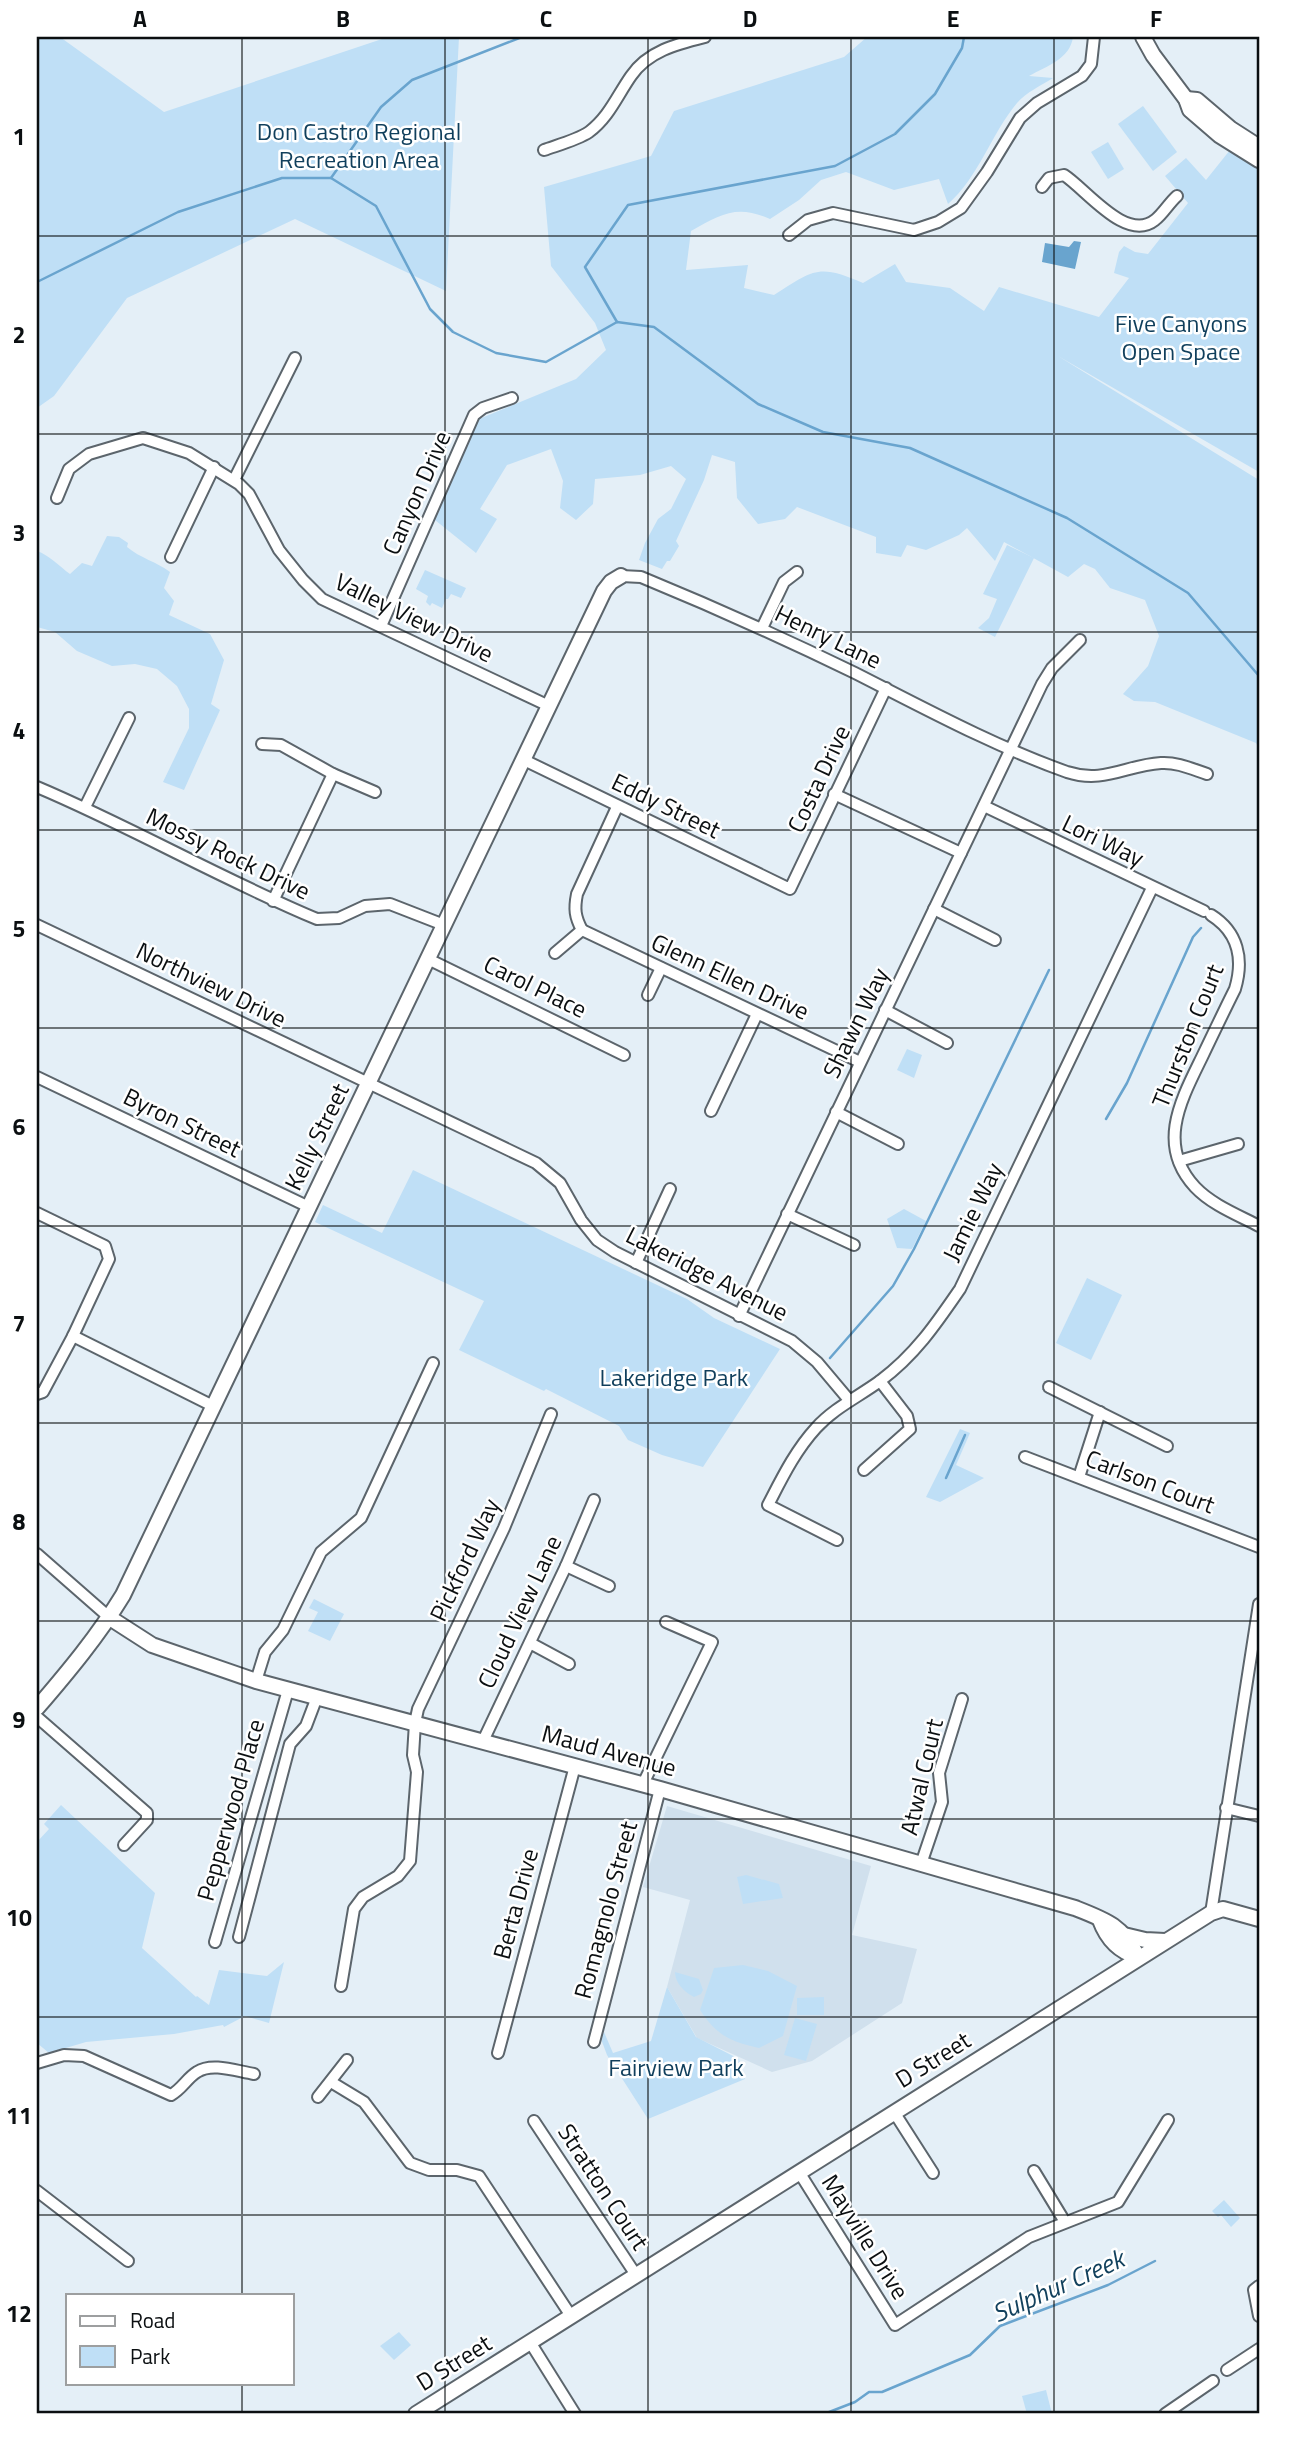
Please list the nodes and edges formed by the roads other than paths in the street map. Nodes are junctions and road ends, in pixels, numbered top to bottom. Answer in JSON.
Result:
{"nodes":[{"id":1,"x":705,"y":37,"type":"edge"},
{"id":2,"x":1094,"y":37,"type":"edge"},
{"id":3,"x":1143,"y":37,"type":"edge"},
{"id":4,"x":1186,"y":99,"type":"junction"},
{"id":5,"x":1259,"y":147,"type":"edge"},
{"id":6,"x":544,"y":150,"type":"dead end"},
{"id":7,"x":1259,"y":160,"type":"edge"},
{"id":8,"x":1042,"y":187,"type":"dead end"},
{"id":9,"x":1177,"y":196,"type":"dead end"},
{"id":10,"x":789,"y":235,"type":"dead end"},
{"id":11,"x":295,"y":358,"type":"dead end"},
{"id":12,"x":512,"y":398,"type":"dead end"},
{"id":13,"x":214,"y":467,"type":"junction"},
{"id":14,"x":234,"y":480,"type":"junction"},
{"id":15,"x":57,"y":498,"type":"dead end"},
{"id":16,"x":171,"y":556,"type":"dead end"},
{"id":17,"x":797,"y":572,"type":"dead end"},
{"id":18,"x":621,"y":576,"type":"joint"},
{"id":19,"x":381,"y":626,"type":"junction"},
{"id":20,"x":762,"y":628,"type":"junction"},
{"id":21,"x":1080,"y":640,"type":"dead end"},
{"id":22,"x":886,"y":688,"type":"junction"},
{"id":23,"x":549,"y":706,"type":"junction"},
{"id":24,"x":129,"y":718,"type":"dead end"},
{"id":25,"x":262,"y":744,"type":"dead end"},
{"id":26,"x":1011,"y":750,"type":"junction"},
{"id":27,"x":524,"y":760,"type":"junction"},
{"id":28,"x":333,"y":774,"type":"junction"},
{"id":29,"x":1207,"y":774,"type":"dead end"},
{"id":30,"x":37,"y":787,"type":"edge"},
{"id":31,"x":375,"y":792,"type":"dead end"},
{"id":32,"x":834,"y":794,"type":"junction"},
{"id":33,"x":984,"y":806,"type":"junction"},
{"id":34,"x":85,"y":807,"type":"junction"},
{"id":35,"x":617,"y":807,"type":"junction"},
{"id":36,"x":961,"y":853,"type":"junction"},
{"id":37,"x":1152,"y":888,"type":"junction"},
{"id":38,"x":790,"y":889,"type":"joint"},
{"id":39,"x":273,"y":901,"type":"junction"},
{"id":40,"x":934,"y":909,"type":"junction"},
{"id":41,"x":1208,"y":913,"type":"joint"},
{"id":42,"x":37,"y":925,"type":"edge"},
{"id":43,"x":444,"y":925,"type":"junction"},
{"id":44,"x":582,"y":930,"type":"junction"},
{"id":45,"x":995,"y":940,"type":"dead end"},
{"id":46,"x":555,"y":953,"type":"dead end"},
{"id":47,"x":428,"y":959,"type":"junction"},
{"id":48,"x":661,"y":968,"type":"junction"},
{"id":49,"x":648,"y":995,"type":"dead end"},
{"id":50,"x":885,"y":1010,"type":"junction"},
{"id":51,"x":757,"y":1014,"type":"junction"},
{"id":52,"x":947,"y":1043,"type":"dead end"},
{"id":53,"x":624,"y":1055,"type":"dead end"},
{"id":54,"x":860,"y":1062,"type":"junction"},
{"id":55,"x":37,"y":1077,"type":"edge"},
{"id":56,"x":368,"y":1083,"type":"junction"},
{"id":57,"x":711,"y":1111,"type":"dead end"},
{"id":58,"x":836,"y":1112,"type":"junction"},
{"id":59,"x":898,"y":1144,"type":"dead end"},
{"id":60,"x":1238,"y":1144,"type":"dead end"},
{"id":61,"x":1179,"y":1160,"type":"junction"},
{"id":62,"x":670,"y":1189,"type":"dead end"},
{"id":63,"x":309,"y":1207,"type":"junction"},
{"id":64,"x":37,"y":1213,"type":"edge"},
{"id":65,"x":787,"y":1214,"type":"junction"},
{"id":66,"x":1259,"y":1226,"type":"edge"},
{"id":67,"x":854,"y":1245,"type":"dead end"},
{"id":68,"x":636,"y":1263,"type":"junction"},
{"id":69,"x":739,"y":1316,"type":"junction"},
{"id":70,"x":73,"y":1336,"type":"junction"},
{"id":71,"x":433,"y":1363,"type":"dead end"},
{"id":72,"x":880,"y":1381,"type":"junction"},
{"id":73,"x":1049,"y":1387,"type":"dead end"},
{"id":74,"x":40,"y":1393,"type":"edge"},
{"id":75,"x":849,"y":1400,"type":"junction"},
{"id":76,"x":213,"y":1406,"type":"junction"},
{"id":77,"x":1100,"y":1412,"type":"junction"},
{"id":78,"x":551,"y":1414,"type":"dead end"},
{"id":79,"x":1167,"y":1446,"type":"dead end"},
{"id":80,"x":1025,"y":1457,"type":"dead end"},
{"id":81,"x":864,"y":1469,"type":"dead end"},
{"id":82,"x":1079,"y":1477,"type":"junction"},
{"id":83,"x":594,"y":1500,"type":"dead end"},
{"id":84,"x":837,"y":1540,"type":"dead end"},
{"id":85,"x":1259,"y":1547,"type":"edge"},
{"id":86,"x":37,"y":1554,"type":"edge"},
{"id":87,"x":566,"y":1566,"type":"junction"},
{"id":88,"x":608,"y":1586,"type":"dead end"},
{"id":89,"x":1259,"y":1604,"type":"edge"},
{"id":90,"x":110,"y":1618,"type":"junction"},
{"id":91,"x":666,"y":1622,"type":"dead end"},
{"id":92,"x":530,"y":1643,"type":"junction"},
{"id":93,"x":569,"y":1664,"type":"dead end"},
{"id":94,"x":256,"y":1681,"type":"junction"},
{"id":95,"x":288,"y":1690,"type":"junction"},
{"id":96,"x":317,"y":1697,"type":"junction"},
{"id":97,"x":962,"y":1699,"type":"dead end"},
{"id":98,"x":37,"y":1708,"type":"edge"},
{"id":99,"x":37,"y":1717,"type":"edge"},
{"id":100,"x":415,"y":1723,"type":"junction"},
{"id":101,"x":483,"y":1741,"type":"junction"},
{"id":102,"x":575,"y":1766,"type":"junction"},
{"id":103,"x":643,"y":1784,"type":"junction"},
{"id":104,"x":660,"y":1789,"type":"junction"},
{"id":105,"x":1226,"y":1808,"type":"junction"},
{"id":106,"x":1259,"y":1816,"type":"edge"},
{"id":107,"x":124,"y":1844,"type":"dead end"},
{"id":108,"x":921,"y":1864,"type":"junction"},
{"id":109,"x":1210,"y":1913,"type":"junction"},
{"id":110,"x":1259,"y":1919,"type":"edge"},
{"id":111,"x":1101,"y":1920,"type":"junction"},
{"id":112,"x":1124,"y":1935,"type":"junction"},
{"id":113,"x":239,"y":1937,"type":"dead end"},
{"id":114,"x":1165,"y":1941,"type":"junction"},
{"id":115,"x":215,"y":1942,"type":"dead end"},
{"id":116,"x":1138,"y":1958,"type":"junction"},
{"id":117,"x":341,"y":1986,"type":"dead end"},
{"id":118,"x":594,"y":2042,"type":"dead end"},
{"id":119,"x":498,"y":2053,"type":"dead end"},
{"id":120,"x":347,"y":2060,"type":"dead end"},
{"id":121,"x":37,"y":2063,"type":"edge"},
{"id":122,"x":254,"y":2074,"type":"dead end"},
{"id":123,"x":331,"y":2082,"type":"junction"},
{"id":124,"x":318,"y":2097,"type":"dead end"},
{"id":125,"x":894,"y":2112,"type":"junction"},
{"id":126,"x":1168,"y":2120,"type":"dead end"},
{"id":127,"x":534,"y":2121,"type":"dead end"},
{"id":128,"x":1034,"y":2171,"type":"dead end"},
{"id":129,"x":799,"y":2172,"type":"junction"},
{"id":130,"x":933,"y":2173,"type":"dead end"},
{"id":131,"x":37,"y":2191,"type":"edge"},
{"id":132,"x":1065,"y":2222,"type":"junction"},
{"id":133,"x":128,"y":2261,"type":"dead end"},
{"id":134,"x":636,"y":2275,"type":"junction"},
{"id":135,"x":1259,"y":2286,"type":"edge"},
{"id":136,"x":571,"y":2316,"type":"junction"},
{"id":137,"x":1259,"y":2316,"type":"edge"},
{"id":138,"x":530,"y":2342,"type":"junction"},
{"id":139,"x":1259,"y":2348,"type":"edge"},
{"id":140,"x":1227,"y":2370,"type":"dead end"},
{"id":141,"x":1213,"y":2381,"type":"dead end"},
{"id":142,"x":416,"y":2414,"type":"edge"},
{"id":143,"x":575,"y":2414,"type":"edge"},
{"id":144,"x":1165,"y":2414,"type":"edge"}],
"edges":[{"from":1,"to":6,"type":"street"},
{"from":2,"to":10,"type":"street"},
{"from":3,"to":4,"type":"street"},
{"from":4,"to":5,"type":"street"},
{"from":4,"to":7,"type":"street"},
{"from":8,"to":9,"type":"street"},
{"from":11,"to":14,"type":"street"},
{"from":12,"to":19,"type":"street","name":"Canyon Drive"},
{"from":13,"to":14,"type":"street","name":"Valley View Drive"},
{"from":13,"to":15,"type":"street","name":"Valley View Drive"},
{"from":13,"to":16,"type":"street"},
{"from":14,"to":19,"type":"street","name":"Valley View Drive"},
{"from":17,"to":20,"type":"street"},
{"from":18,"to":20,"type":"street","name":"Henry Lane"},
{"from":18,"to":23,"type":"street","name":"Kelly Street"},
{"from":19,"to":23,"type":"street","name":"Valley View Drive"},
{"from":20,"to":22,"type":"street","name":"Henry Lane"},
{"from":21,"to":26,"type":"street","name":"Shawn Way"},
{"from":22,"to":26,"type":"street","name":"Henry Lane"},
{"from":22,"to":32,"type":"street","name":"Costa Drive"},
{"from":23,"to":27,"type":"street","name":"Kelly Street"},
{"from":24,"to":34,"type":"street"},
{"from":25,"to":28,"type":"street"},
{"from":26,"to":29,"type":"street","name":"Henry Lane"},
{"from":26,"to":33,"type":"street","name":"Shawn Way"},
{"from":27,"to":35,"type":"street","name":"Eddy Street"},
{"from":27,"to":43,"type":"street","name":"Kelly Street"},
{"from":28,"to":31,"type":"street"},
{"from":28,"to":39,"type":"street"},
{"from":30,"to":34,"type":"street","name":"Mossy Rock Drive"},
{"from":32,"to":36,"type":"street"},
{"from":32,"to":38,"type":"street","name":"Costa Drive"},
{"from":33,"to":36,"type":"street","name":"Shawn Way"},
{"from":33,"to":37,"type":"street","name":"Lori Way"},
{"from":34,"to":39,"type":"street","name":"Mossy Rock Drive"},
{"from":35,"to":38,"type":"street","name":"Eddy Street"},
{"from":35,"to":44,"type":"street"},
{"from":36,"to":40,"type":"street","name":"Shawn Way"},
{"from":37,"to":41,"type":"street","name":"Lori Way"},
{"from":37,"to":72,"type":"street","name":"Jamie Way"},
{"from":39,"to":43,"type":"street","name":"Mossy Rock Drive"},
{"from":40,"to":45,"type":"street"},
{"from":40,"to":50,"type":"street","name":"Shawn Way"},
{"from":41,"to":61,"type":"street","name":"Thurston Court"},
{"from":42,"to":56,"type":"street","name":"Northview Drive"},
{"from":43,"to":47,"type":"street","name":"Kelly Street"},
{"from":44,"to":46,"type":"street"},
{"from":44,"to":48,"type":"street","name":"Glenn Ellen Drive"},
{"from":47,"to":53,"type":"street","name":"Carol Place"},
{"from":47,"to":56,"type":"street","name":"Kelly Street"},
{"from":48,"to":49,"type":"street"},
{"from":48,"to":51,"type":"street","name":"Glenn Ellen Drive"},
{"from":50,"to":52,"type":"street"},
{"from":50,"to":54,"type":"street","name":"Shawn Way"},
{"from":51,"to":54,"type":"street","name":"Glenn Ellen Drive"},
{"from":51,"to":57,"type":"street"},
{"from":54,"to":58,"type":"street","name":"Shawn Way"},
{"from":55,"to":63,"type":"street","name":"Byron Street"},
{"from":56,"to":63,"type":"street","name":"Kelly Street"},
{"from":56,"to":68,"type":"street","name":"Lakeridge Avenue"},
{"from":58,"to":59,"type":"street"},
{"from":58,"to":65,"type":"street","name":"Shawn Way"},
{"from":60,"to":61,"type":"street"},
{"from":61,"to":66,"type":"street","name":"Thurston Court"},
{"from":62,"to":68,"type":"street"},
{"from":63,"to":76,"type":"street","name":"Kelly Street"},
{"from":64,"to":70,"type":"street"},
{"from":65,"to":67,"type":"street"},
{"from":65,"to":69,"type":"street","name":"Shawn Way"},
{"from":68,"to":69,"type":"street","name":"Lakeridge Avenue"},
{"from":69,"to":75,"type":"street","name":"Lakeridge Avenue"},
{"from":70,"to":74,"type":"street"},
{"from":70,"to":76,"type":"street"},
{"from":71,"to":94,"type":"street"},
{"from":72,"to":75,"type":"street","name":"Jamie Way"},
{"from":72,"to":81,"type":"street"},
{"from":73,"to":77,"type":"street"},
{"from":75,"to":84,"type":"street","name":"Jamie Way"},
{"from":76,"to":90,"type":"street","name":"Kelly Street"},
{"from":77,"to":79,"type":"street"},
{"from":77,"to":82,"type":"street"},
{"from":78,"to":100,"type":"street","name":"Pickford Way"},
{"from":80,"to":82,"type":"street","name":"Carlson Court"},
{"from":82,"to":85,"type":"street","name":"Carlson Court"},
{"from":83,"to":87,"type":"street","name":"Cloud View Lane"},
{"from":86,"to":90,"type":"street"},
{"from":87,"to":88,"type":"street"},
{"from":87,"to":92,"type":"street","name":"Cloud View Lane"},
{"from":89,"to":105,"type":"street"},
{"from":90,"to":94,"type":"street","name":"Maud Avenue"},
{"from":90,"to":98,"type":"street","name":"Kelly Street"},
{"from":91,"to":103,"type":"street"},
{"from":92,"to":93,"type":"street"},
{"from":92,"to":101,"type":"street","name":"Cloud View Lane"},
{"from":94,"to":95,"type":"street","name":"Maud Avenue"},
{"from":95,"to":96,"type":"street","name":"Maud Avenue"},
{"from":95,"to":115,"type":"street","name":"Pepperwood Place"},
{"from":96,"to":100,"type":"street","name":"Maud Avenue"},
{"from":96,"to":113,"type":"street"},
{"from":97,"to":108,"type":"street","name":"Atwal Court"},
{"from":99,"to":107,"type":"street"},
{"from":100,"to":101,"type":"street","name":"Maud Avenue"},
{"from":100,"to":117,"type":"street","name":"Pickford Way"},
{"from":101,"to":102,"type":"street","name":"Maud Avenue"},
{"from":102,"to":103,"type":"street","name":"Maud Avenue"},
{"from":102,"to":119,"type":"street","name":"Berta Drive"},
{"from":103,"to":104,"type":"street","name":"Maud Avenue"},
{"from":104,"to":108,"type":"street","name":"Maud Avenue"},
{"from":104,"to":118,"type":"street","name":"Romagnolo Street"},
{"from":105,"to":106,"type":"street"},
{"from":105,"to":109,"type":"street"},
{"from":108,"to":111,"type":"street","name":"Maud Avenue"},
{"from":109,"to":110,"type":"street"},
{"from":109,"to":114,"type":"street","name":"D Street"},
{"from":111,"to":112,"type":"street","name":"Maud Avenue"},
{"from":111,"to":116,"type":"street"},
{"from":112,"to":114,"type":"street"},
{"from":112,"to":116,"type":"street","name":"Maud Avenue"},
{"from":114,"to":116,"type":"street","name":"D Street"},
{"from":116,"to":125,"type":"street","name":"D Street"},
{"from":120,"to":123,"type":"street"},
{"from":121,"to":122,"type":"street"},
{"from":123,"to":124,"type":"street"},
{"from":123,"to":136,"type":"street"},
{"from":125,"to":129,"type":"street","name":"D Street"},
{"from":125,"to":130,"type":"street"},
{"from":126,"to":132,"type":"street"},
{"from":127,"to":134,"type":"street","name":"Stratton Court"},
{"from":128,"to":132,"type":"street"},
{"from":129,"to":132,"type":"street","name":"Mayville Drive"},
{"from":129,"to":134,"type":"street","name":"D Street"},
{"from":131,"to":133,"type":"street"},
{"from":134,"to":136,"type":"street","name":"D Street"},
{"from":135,"to":137,"type":"street"},
{"from":136,"to":138,"type":"street","name":"D Street"},
{"from":138,"to":142,"type":"street","name":"D Street"},
{"from":138,"to":143,"type":"street"},
{"from":139,"to":140,"type":"street"},
{"from":141,"to":144,"type":"street"}]}
